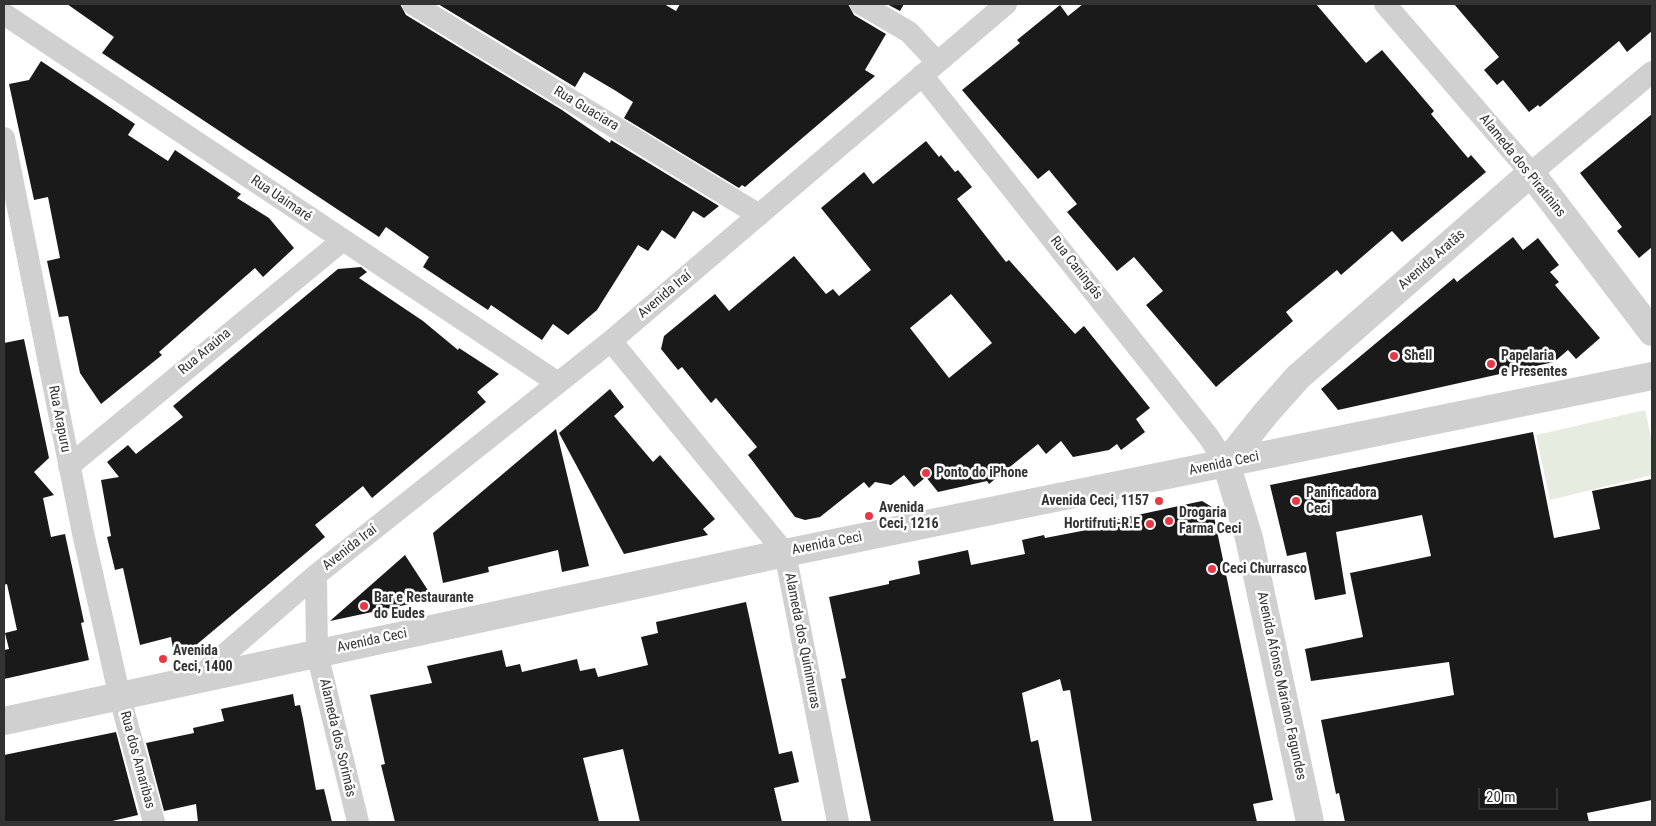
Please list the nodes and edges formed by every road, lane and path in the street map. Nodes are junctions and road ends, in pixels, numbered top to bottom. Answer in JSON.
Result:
{"nodes":[{"id":1,"x":413,"y":4,"type":"edge"},
{"id":2,"x":861,"y":4,"type":"edge"},
{"id":3,"x":1006,"y":4,"type":"edge"},
{"id":4,"x":1385,"y":4,"type":"edge"},
{"id":5,"x":4,"y":14,"type":"edge"},
{"id":6,"x":930,"y":68,"type":"junction"},
{"id":7,"x":1652,"y":72,"type":"edge"},
{"id":8,"x":4,"y":138,"type":"edge"},
{"id":9,"x":1531,"y":173,"type":"junction"},
{"id":10,"x":759,"y":215,"type":"junction"},
{"id":11,"x":343,"y":240,"type":"junction"},
{"id":12,"x":1652,"y":332,"type":"edge"},
{"id":13,"x":611,"y":341,"type":"junction"},
{"id":14,"x":1652,"y":376,"type":"edge"},
{"id":15,"x":558,"y":383,"type":"junction"},
{"id":16,"x":1226,"y":463,"type":"junction"},
{"id":17,"x":69,"y":466,"type":"junction"},
{"id":18,"x":784,"y":553,"type":"junction"},
{"id":19,"x":316,"y":575,"type":"junction"},
{"id":20,"x":317,"y":653,"type":"junction"},
{"id":21,"x":195,"y":680,"type":"junction"},
{"id":22,"x":120,"y":698,"type":"junction"},
{"id":23,"x":4,"y":721,"type":"edge"},
{"id":24,"x":154,"y":822,"type":"edge"},
{"id":25,"x":358,"y":822,"type":"edge"},
{"id":26,"x":838,"y":822,"type":"edge"},
{"id":27,"x":1310,"y":822,"type":"edge"}],
"edges":[{"from":1,"to":10,"type":"street","name":"Rua Guaciara"},
{"from":2,"to":6,"type":"street","name":"Rua Caningás"},
{"from":3,"to":6,"type":"street","name":"Avenida Iraí"},
{"from":4,"to":9,"type":"street","name":"Alameda dos Piratinins"},
{"from":5,"to":11,"type":"street","name":"Rua Uaimaré"},
{"from":6,"to":10,"type":"street","name":"Avenida Iraí"},
{"from":6,"to":16,"type":"street","name":"Rua Caningás"},
{"from":7,"to":9,"type":"street","name":"Avenida Aratãs"},
{"from":8,"to":17,"type":"street","name":"Rua Arapuru"},
{"from":9,"to":12,"type":"street","name":"Alameda dos Piratinins"},
{"from":9,"to":16,"type":"street","name":"Avenida Aratãs"},
{"from":10,"to":13,"type":"street","name":"Avenida Iraí"},
{"from":11,"to":15,"type":"street","name":"Rua Uaimaré"},
{"from":11,"to":17,"type":"street","name":"Rua Araúna"},
{"from":13,"to":15,"type":"street","name":"Avenida Iraí"},
{"from":13,"to":18,"type":"street","name":"Alameda dos Quinimuras"},
{"from":14,"to":16,"type":"street","name":"Avenida Ceci"},
{"from":15,"to":19,"type":"street","name":"Avenida Iraí"},
{"from":16,"to":18,"type":"street","name":"Avenida Ceci"},
{"from":16,"to":27,"type":"street","name":"Avenida Afonso Mariano Fagundes"},
{"from":17,"to":22,"type":"street","name":"Rua Arapuru"},
{"from":18,"to":20,"type":"street","name":"Avenida Ceci"},
{"from":18,"to":26,"type":"street","name":"Alameda dos Quinimuras"},
{"from":19,"to":20,"type":"street","name":"Avenida Iraí"},
{"from":19,"to":21,"type":"street","name":"Avenida Iraí"},
{"from":20,"to":21,"type":"street","name":"Avenida Ceci"},
{"from":20,"to":25,"type":"street","name":"Alameda dos Sorimãs"},
{"from":21,"to":22,"type":"street","name":"Avenida Ceci"},
{"from":22,"to":23,"type":"street","name":"Avenida Ceci"},
{"from":22,"to":24,"type":"street","name":"Rua dos Amaribas"}]}
